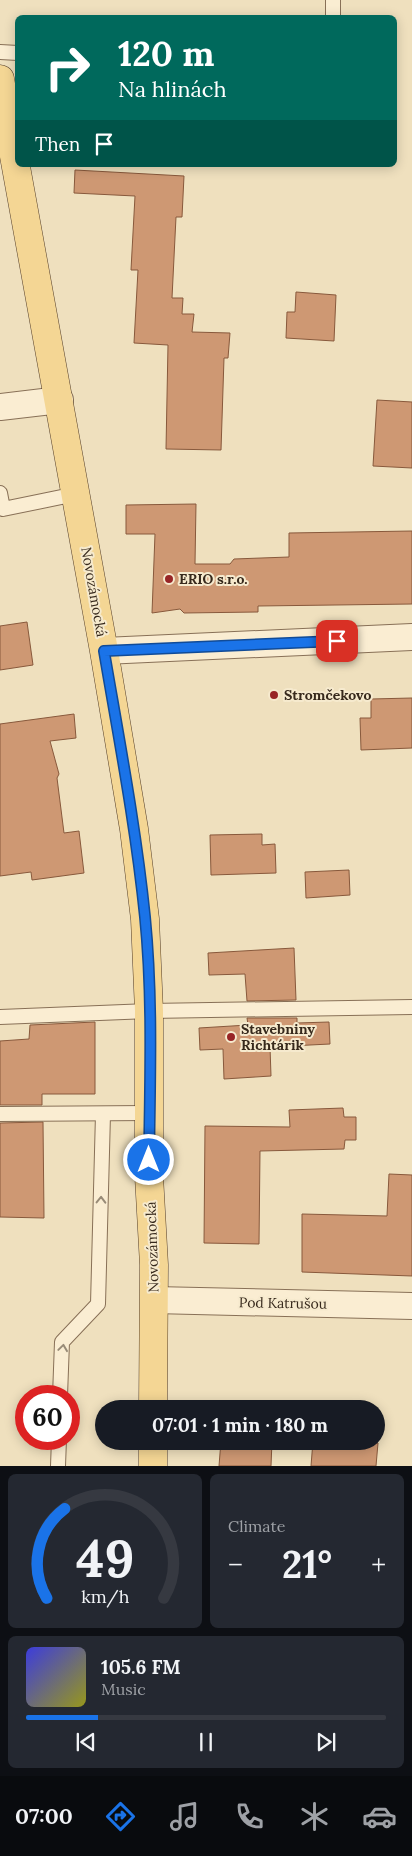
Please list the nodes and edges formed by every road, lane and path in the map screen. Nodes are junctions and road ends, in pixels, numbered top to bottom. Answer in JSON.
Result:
{"nodes":[{"id":1,"x":333,"y":0,"type":"edge"},
{"id":2,"x":333,"y":15,"type":"edge"},
{"id":3,"x":0,"y":52,"type":"edge"},
{"id":4,"x":15,"y":53,"type":"edge"},
{"id":5,"x":0,"y":79,"type":"edge"},
{"id":6,"x":15,"y":159,"type":"edge"},
{"id":7,"x":16,"y":167,"type":"edge"},
{"id":8,"x":60,"y":400,"type":"junction"},
{"id":9,"x":0,"y":407,"type":"edge"},
{"id":10,"x":0,"y":493,"type":"edge"},
{"id":11,"x":76,"y":494,"type":"junction"},
{"id":12,"x":412,"y":637,"type":"edge"},
{"id":13,"x":104,"y":651,"type":"junction"},
{"id":14,"x":412,"y":1008,"type":"edge"},
{"id":15,"x":149,"y":1011,"type":"junction"},
{"id":16,"x":0,"y":1017,"type":"edge"},
{"id":17,"x":149,"y":1113,"type":"junction"},
{"id":18,"x":0,"y":1114,"type":"edge"},
{"id":19,"x":103,"y":1114,"type":"junction"},
{"id":20,"x":154,"y":1300,"type":"junction"},
{"id":21,"x":412,"y":1306,"type":"edge"},
{"id":22,"x":60,"y":1385,"type":"edge"},
{"id":23,"x":153,"y":1400,"type":"edge"},
{"id":24,"x":59,"y":1450,"type":"edge"},
{"id":25,"x":153,"y":1450,"type":"edge"},
{"id":26,"x":58,"y":1466,"type":"edge"},
{"id":27,"x":153,"y":1466,"type":"edge"}],
"edges":[{"from":1,"to":2,"type":"lane"},
{"from":3,"to":4,"type":"lane"},
{"from":5,"to":6,"type":"main road","name":"Novozámocká"},
{"from":7,"to":8,"type":"main road","name":"Novozámocká"},
{"from":8,"to":9,"type":"street"},
{"from":8,"to":11,"type":"main road","name":"Novozámocká"},
{"from":10,"to":11,"type":"lane"},
{"from":11,"to":13,"type":"main road","name":"Novozámocká"},
{"from":12,"to":13,"type":"street"},
{"from":13,"to":15,"type":"main road","name":"Novozámocká"},
{"from":14,"to":15,"type":"lane"},
{"from":15,"to":16,"type":"lane"},
{"from":15,"to":17,"type":"main road","name":"Novozámocká"},
{"from":17,"to":19,"type":"lane"},
{"from":17,"to":20,"type":"main road","name":"Novozámocká"},
{"from":18,"to":19,"type":"lane"},
{"from":22,"to":19,"type":"lane","one_way":true},
{"from":20,"to":21,"type":"street","name":"Pod Katrušou"},
{"from":20,"to":23,"type":"main road","name":"Novozámocká"},
{"from":24,"to":26,"type":"lane"},
{"from":25,"to":27,"type":"main road"}]}
